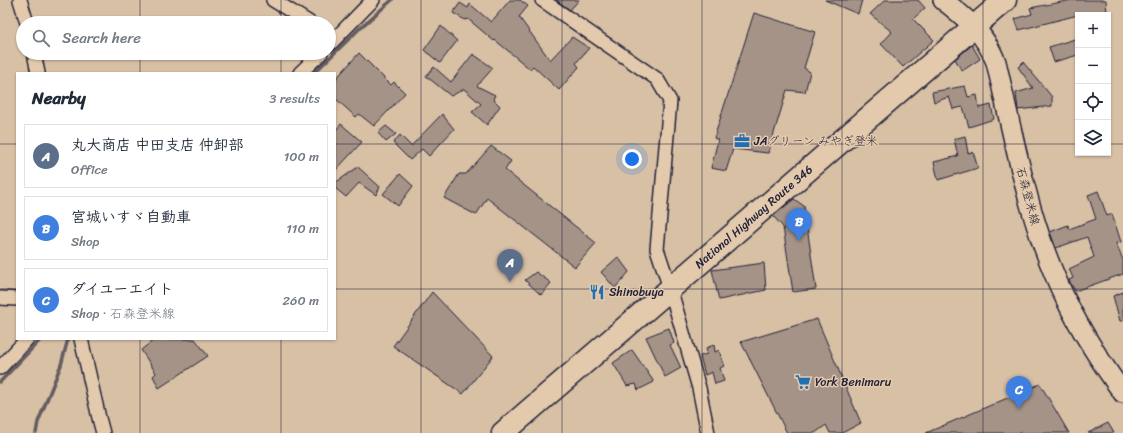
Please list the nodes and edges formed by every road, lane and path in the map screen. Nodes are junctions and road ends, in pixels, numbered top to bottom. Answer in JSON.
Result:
{"nodes":[{"id":1,"x":20,"y":0,"type":"edge"},
{"id":2,"x":273,"y":0,"type":"edge"},
{"id":3,"x":373,"y":0,"type":"edge"},
{"id":4,"x":542,"y":0,"type":"edge"},
{"id":5,"x":943,"y":0,"type":"edge"},
{"id":6,"x":1000,"y":2,"type":"edge"},
{"id":7,"x":25,"y":16,"type":"edge"},
{"id":8,"x":299,"y":16,"type":"edge"},
{"id":9,"x":975,"y":26,"type":"junction"},
{"id":10,"x":336,"y":35,"type":"edge"},
{"id":11,"x":35,"y":60,"type":"edge"},
{"id":12,"x":314,"y":60,"type":"edge"},
{"id":13,"x":38,"y":72,"type":"edge"},
{"id":14,"x":301,"y":72,"type":"edge"},
{"id":15,"x":670,"y":288,"type":"junction"},
{"id":16,"x":0,"y":298,"type":"edge"},
{"id":17,"x":16,"y":299,"type":"edge"},
{"id":18,"x":26,"y":340,"type":"edge"},
{"id":19,"x":81,"y":340,"type":"edge"},
{"id":20,"x":0,"y":368,"type":"edge"},
{"id":21,"x":1123,"y":393,"type":"edge"},
{"id":22,"x":103,"y":433,"type":"edge"},
{"id":23,"x":503,"y":433,"type":"edge"},
{"id":24,"x":708,"y":433,"type":"edge"}],
"edges":[{"from":1,"to":7,"type":"street"},
{"from":2,"to":8,"type":"street"},
{"from":3,"to":10,"type":"street"},
{"from":4,"to":15,"type":"street"},
{"from":5,"to":9,"type":"main road","name":"石森登米線"},
{"from":6,"to":9,"type":"highway","name":"National Highway Route 346"},
{"from":9,"to":15,"type":"highway","name":"National Highway Route 346"},
{"from":9,"to":21,"type":"main road","name":"石森登米線"},
{"from":11,"to":13,"type":"street"},
{"from":12,"to":14,"type":"street"},
{"from":15,"to":23,"type":"highway","name":"National Highway Route 346"},
{"from":15,"to":24,"type":"street"},
{"from":16,"to":17,"type":"street"},
{"from":18,"to":20,"type":"street"},
{"from":19,"to":22,"type":"street"}]}
